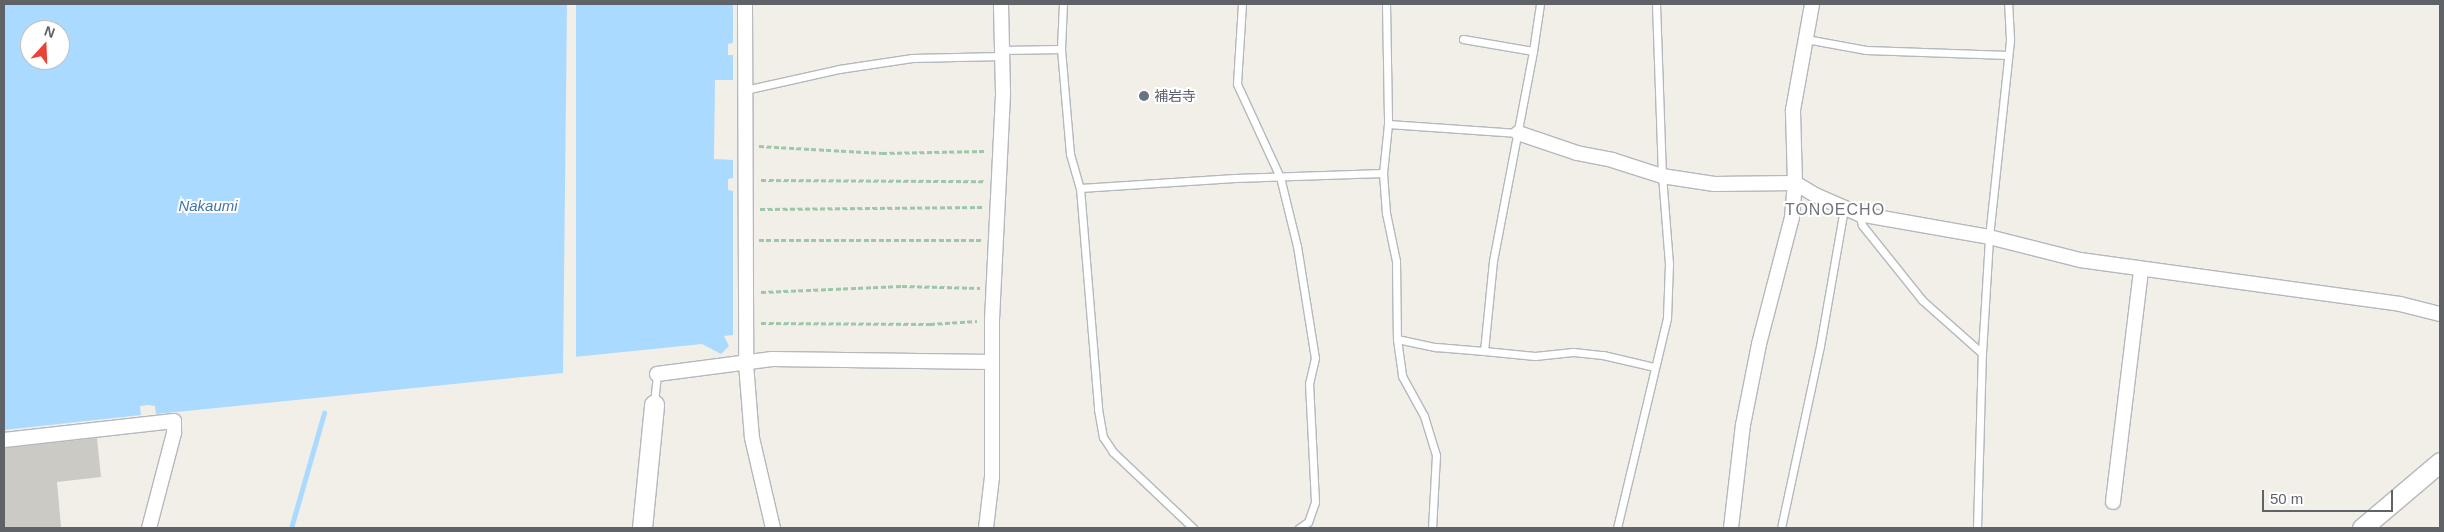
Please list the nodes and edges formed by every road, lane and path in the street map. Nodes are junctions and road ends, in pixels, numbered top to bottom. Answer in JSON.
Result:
{"nodes":[{"id":1,"x":745,"y":4,"type":"edge"},
{"id":2,"x":1001,"y":4,"type":"edge"},
{"id":3,"x":1063,"y":4,"type":"edge"},
{"id":4,"x":1242,"y":4,"type":"edge"},
{"id":5,"x":1386,"y":4,"type":"edge"},
{"id":6,"x":1540,"y":4,"type":"edge"},
{"id":7,"x":1656,"y":4,"type":"edge"},
{"id":8,"x":1812,"y":4,"type":"edge"},
{"id":9,"x":2008,"y":4,"type":"edge"},
{"id":10,"x":1463,"y":39,"type":"dead end"},
{"id":11,"x":1806,"y":39,"type":"junction"},
{"id":12,"x":1061,"y":49,"type":"junction"},
{"id":13,"x":1533,"y":51,"type":"junction"},
{"id":14,"x":1002,"y":53,"type":"junction"},
{"id":15,"x":2008,"y":54,"type":"junction"},
{"id":16,"x":746,"y":90,"type":"junction"},
{"id":17,"x":1388,"y":124,"type":"junction"},
{"id":18,"x":1518,"y":133,"type":"junction"},
{"id":19,"x":746,"y":145,"type":"junction"},
{"id":20,"x":1000,"y":150,"type":"junction"},
{"id":21,"x":1383,"y":173,"type":"junction"},
{"id":22,"x":1662,"y":176,"type":"junction"},
{"id":23,"x":1280,"y":177,"type":"junction"},
{"id":24,"x":745,"y":180,"type":"junction"},
{"id":25,"x":998,"y":181,"type":"junction"},
{"id":26,"x":1795,"y":183,"type":"junction"},
{"id":27,"x":1080,"y":188,"type":"junction"},
{"id":28,"x":997,"y":207,"type":"junction"},
{"id":29,"x":1844,"y":208,"type":"junction"},
{"id":30,"x":745,"y":209,"type":"junction"},
{"id":31,"x":1859,"y":214,"type":"junction"},
{"id":32,"x":1989,"y":237,"type":"junction"},
{"id":33,"x":745,"y":240,"type":"junction"},
{"id":34,"x":996,"y":241,"type":"junction"},
{"id":35,"x":2141,"y":269,"type":"junction"},
{"id":36,"x":993,"y":288,"type":"junction"},
{"id":37,"x":744,"y":293,"type":"junction"},
{"id":38,"x":2440,"y":314,"type":"edge"},
{"id":39,"x":992,"y":320,"type":"junction"},
{"id":40,"x":745,"y":323,"type":"junction"},
{"id":41,"x":1396,"y":339,"type":"junction"},
{"id":42,"x":1484,"y":351,"type":"junction"},
{"id":43,"x":1982,"y":352,"type":"junction"},
{"id":44,"x":991,"y":362,"type":"junction"},
{"id":45,"x":746,"y":364,"type":"junction"},
{"id":46,"x":1654,"y":367,"type":"junction"},
{"id":47,"x":657,"y":374,"type":"joint"},
{"id":48,"x":654,"y":405,"type":"joint"},
{"id":49,"x":4,"y":440,"type":"edge"},
{"id":50,"x":2440,"y":462,"type":"edge"},
{"id":51,"x":2113,"y":502,"type":"dead end"},
{"id":52,"x":149,"y":528,"type":"edge"},
{"id":53,"x":642,"y":528,"type":"edge"},
{"id":54,"x":773,"y":528,"type":"edge"},
{"id":55,"x":986,"y":528,"type":"edge"},
{"id":56,"x":1193,"y":528,"type":"edge"},
{"id":57,"x":1299,"y":528,"type":"edge"},
{"id":58,"x":1432,"y":528,"type":"edge"},
{"id":59,"x":1617,"y":528,"type":"edge"},
{"id":60,"x":1731,"y":528,"type":"edge"},
{"id":61,"x":1781,"y":528,"type":"edge"},
{"id":62,"x":1977,"y":528,"type":"edge"},
{"id":63,"x":2362,"y":528,"type":"edge"}],
"edges":[{"from":1,"to":16,"type":"street"},
{"from":2,"to":14,"type":"street"},
{"from":3,"to":12,"type":"lane"},
{"from":4,"to":23,"type":"lane"},
{"from":5,"to":17,"type":"lane"},
{"from":6,"to":13,"type":"lane"},
{"from":7,"to":22,"type":"lane"},
{"from":8,"to":11,"type":"street"},
{"from":9,"to":15,"type":"lane"},
{"from":10,"to":13,"type":"lane"},
{"from":11,"to":15,"type":"lane"},
{"from":11,"to":26,"type":"street"},
{"from":12,"to":14,"type":"lane"},
{"from":12,"to":27,"type":"lane"},
{"from":13,"to":18,"type":"lane"},
{"from":14,"to":16,"type":"lane"},
{"from":14,"to":20,"type":"street"},
{"from":15,"to":32,"type":"lane"},
{"from":16,"to":19,"type":"street"},
{"from":17,"to":18,"type":"lane"},
{"from":17,"to":21,"type":"lane"},
{"from":18,"to":22,"type":"street"},
{"from":18,"to":42,"type":"lane"},
{"from":19,"to":20,"type":"path"},
{"from":19,"to":24,"type":"street"},
{"from":20,"to":25,"type":"street"},
{"from":21,"to":23,"type":"lane"},
{"from":21,"to":41,"type":"lane"},
{"from":22,"to":26,"type":"street"},
{"from":22,"to":46,"type":"lane"},
{"from":23,"to":27,"type":"lane"},
{"from":23,"to":57,"type":"lane"},
{"from":24,"to":25,"type":"path"},
{"from":24,"to":30,"type":"street"},
{"from":25,"to":28,"type":"street"},
{"from":26,"to":29,"type":"street"},
{"from":26,"to":60,"type":"street"},
{"from":27,"to":56,"type":"lane"},
{"from":28,"to":30,"type":"path"},
{"from":28,"to":34,"type":"street"},
{"from":29,"to":31,"type":"street"},
{"from":29,"to":61,"type":"lane"},
{"from":30,"to":33,"type":"street"},
{"from":31,"to":32,"type":"street"},
{"from":31,"to":43,"type":"lane"},
{"from":32,"to":35,"type":"street"},
{"from":32,"to":43,"type":"lane"},
{"from":33,"to":34,"type":"path"},
{"from":33,"to":37,"type":"street"},
{"from":34,"to":36,"type":"street"},
{"from":35,"to":38,"type":"street"},
{"from":35,"to":51,"type":"street"},
{"from":36,"to":37,"type":"path"},
{"from":36,"to":39,"type":"street"},
{"from":37,"to":40,"type":"street"},
{"from":39,"to":40,"type":"path"},
{"from":39,"to":44,"type":"street"},
{"from":40,"to":45,"type":"street"},
{"from":41,"to":42,"type":"lane"},
{"from":41,"to":58,"type":"lane"},
{"from":42,"to":46,"type":"lane"},
{"from":43,"to":62,"type":"lane"},
{"from":44,"to":45,"type":"street"},
{"from":44,"to":55,"type":"street"},
{"from":45,"to":47,"type":"street"},
{"from":45,"to":54,"type":"street"},
{"from":46,"to":59,"type":"lane"},
{"from":47,"to":48,"type":"lane"},
{"from":48,"to":53,"type":"street"},
{"from":49,"to":52,"type":"street"},
{"from":50,"to":63,"type":"street"}]}
